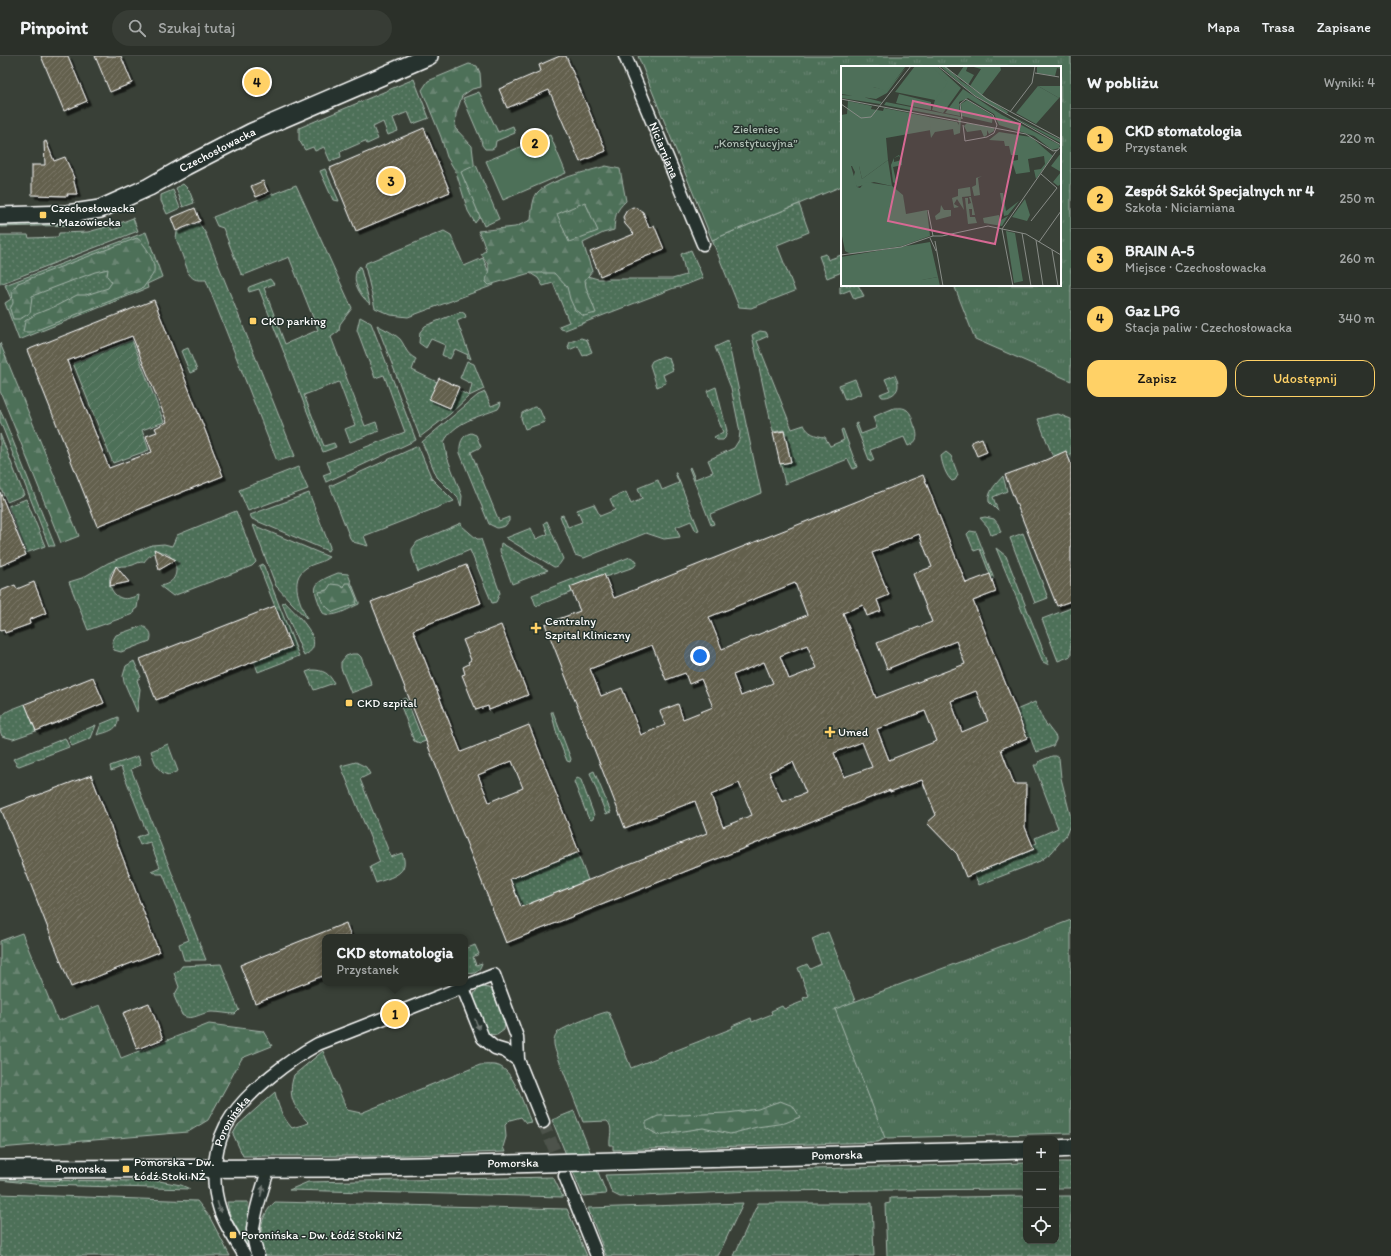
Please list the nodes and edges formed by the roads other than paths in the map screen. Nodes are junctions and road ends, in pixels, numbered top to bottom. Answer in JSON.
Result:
{"nodes":[{"id":1,"x":429,"y":56,"type":"edge"},
{"id":2,"x":625,"y":56,"type":"edge"},
{"id":3,"x":0,"y":216,"type":"edge"},
{"id":4,"x":703,"y":244,"type":"dead end"},
{"id":5,"x":468,"y":986,"type":"edge"},
{"id":6,"x":468,"y":986,"type":"edge"},
{"id":7,"x":463,"y":988,"type":"junction"},
{"id":8,"x":518,"y":1060,"type":"junction"},
{"id":9,"x":543,"y":1122,"type":"tunnel mouth"},
{"id":10,"x":1071,"y":1148,"type":"edge"},
{"id":11,"x":1059,"y":1149,"type":"edge"},
{"id":12,"x":1023,"y":1150,"type":"edge"},
{"id":13,"x":214,"y":1168,"type":"junction"},
{"id":14,"x":269,"y":1168,"type":"junction"},
{"id":15,"x":0,"y":1169,"type":"edge"},
{"id":16,"x":565,"y":1176,"type":"tunnel mouth"},
{"id":17,"x":245,"y":1256,"type":"edge"},
{"id":18,"x":258,"y":1256,"type":"edge"},
{"id":19,"x":597,"y":1256,"type":"edge"}],
"edges":[{"from":1,"to":3,"type":"street","name":"Czechosłowacka"},
{"from":2,"to":4,"type":"street","name":"Niciarniana"},
{"from":5,"to":7,"type":"street","name":"Poronińska"},
{"from":6,"to":8,"type":"street","name":"Poronińska"},
{"from":7,"to":8,"type":"street","one_way":true},
{"from":7,"to":13,"type":"street","name":"Poronińska"},
{"from":8,"to":9,"type":"street"},
{"from":10,"to":11,"type":"street"},
{"from":12,"to":14,"type":"street","name":"Pomorska","bridge":true},
{"from":13,"to":14,"type":"street","name":"Pomorska"},
{"from":13,"to":15,"type":"street","name":"Pomorska"},
{"from":13,"to":17,"type":"street","name":"Poronińska","one_way":true},
{"from":18,"to":14,"type":"street","one_way":true},
{"from":16,"to":19,"type":"street"}]}
